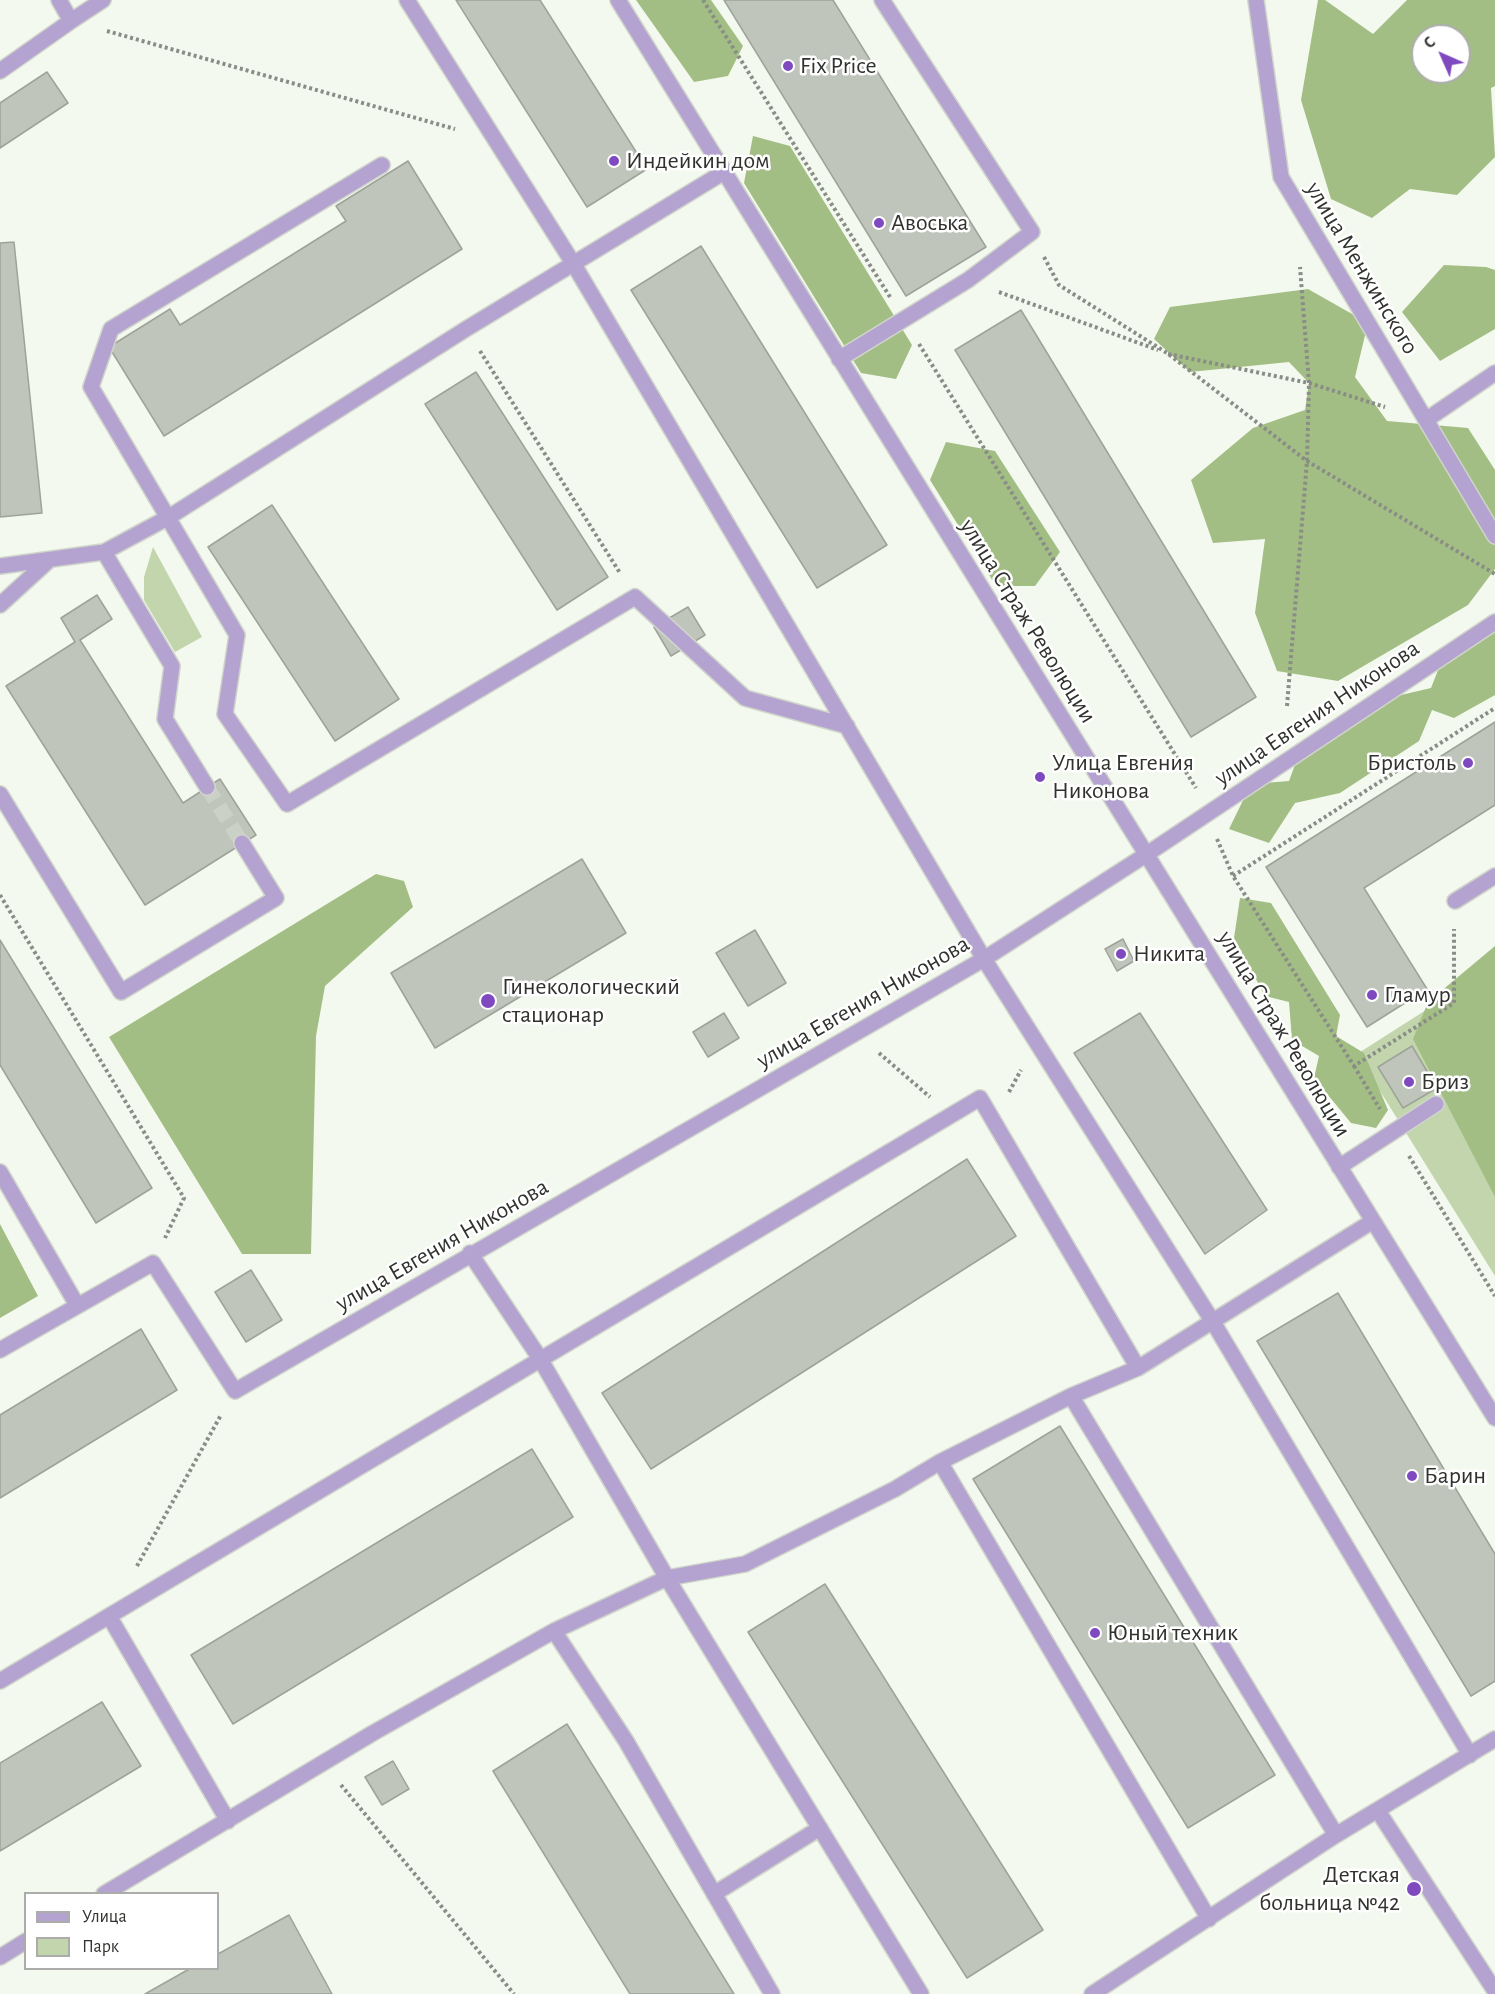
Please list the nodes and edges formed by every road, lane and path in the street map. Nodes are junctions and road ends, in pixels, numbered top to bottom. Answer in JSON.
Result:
{"nodes":[{"id":1,"x":59,"y":0,"type":"edge"},
{"id":2,"x":103,"y":0,"type":"edge"},
{"id":3,"x":407,"y":0,"type":"edge"},
{"id":4,"x":618,"y":0,"type":"edge"},
{"id":5,"x":703,"y":0,"type":"edge"},
{"id":6,"x":882,"y":0,"type":"edge"},
{"id":7,"x":1256,"y":0,"type":"edge"},
{"id":8,"x":71,"y":21,"type":"junction"},
{"id":9,"x":0,"y":71,"type":"edge"},
{"id":10,"x":496,"y":140,"type":"junction"},
{"id":11,"x":382,"y":165,"type":"dead end"},
{"id":12,"x":724,"y":172,"type":"junction"},
{"id":13,"x":1305,"y":217,"type":"junction"},
{"id":14,"x":1032,"y":232,"type":"junction"},
{"id":15,"x":573,"y":263,"type":"junction"},
{"id":16,"x":968,"y":280,"type":"junction"},
{"id":17,"x":904,"y":319,"type":"junction"},
{"id":18,"x":466,"y":329,"type":"junction"},
{"id":19,"x":1167,"y":353,"type":"junction"},
{"id":20,"x":839,"y":359,"type":"junction"},
{"id":21,"x":1495,"y":373,"type":"edge"},
{"id":22,"x":1309,"y":383,"type":"junction"},
{"id":23,"x":1426,"y":420,"type":"junction"},
{"id":24,"x":1307,"y":461,"type":"junction"},
{"id":25,"x":169,"y":517,"type":"junction"},
{"id":26,"x":1495,"y":536,"type":"edge"},
{"id":27,"x":104,"y":552,"type":"junction"},
{"id":28,"x":46,"y":562,"type":"junction"},
{"id":29,"x":0,"y":566,"type":"edge"},
{"id":30,"x":1495,"y":574,"type":"edge"},
{"id":31,"x":635,"y":597,"type":"junction"},
{"id":32,"x":0,"y":605,"type":"edge"},
{"id":33,"x":1495,"y":622,"type":"edge"},
{"id":34,"x":1287,"y":706,"type":"dead end"},
{"id":35,"x":1495,"y":708,"type":"edge"},
{"id":36,"x":847,"y":726,"type":"junction"},
{"id":37,"x":207,"y":787,"type":"tunnel mouth"},
{"id":38,"x":0,"y":794,"type":"edge"},
{"id":39,"x":1206,"y":813,"type":"junction"},
{"id":40,"x":242,"y":843,"type":"tunnel mouth"},
{"id":41,"x":1147,"y":854,"type":"junction"},
{"id":42,"x":1233,"y":876,"type":"junction"},
{"id":43,"x":1495,"y":876,"type":"edge"},
{"id":44,"x":0,"y":895,"type":"edge"},
{"id":45,"x":1455,"y":901,"type":"joint"},
{"id":46,"x":984,"y":958,"type":"junction"},
{"id":47,"x":855,"y":1032,"type":"junction"},
{"id":48,"x":1036,"y":1041,"type":"junction"},
{"id":49,"x":1354,"y":1066,"type":"junction"},
{"id":50,"x":1436,"y":1104,"type":"dead end"},
{"id":51,"x":951,"y":1115,"type":"junction"},
{"id":52,"x":994,"y":1122,"type":"junction"},
{"id":53,"x":1394,"y":1132,"type":"junction"},
{"id":54,"x":1339,"y":1167,"type":"junction"},
{"id":55,"x":0,"y":1172,"type":"edge"},
{"id":56,"x":1373,"y":1221,"type":"junction"},
{"id":57,"x":470,"y":1253,"type":"junction"},
{"id":58,"x":153,"y":1263,"type":"junction"},
{"id":59,"x":1495,"y":1296,"type":"edge"},
{"id":60,"x":77,"y":1305,"type":"junction"},
{"id":61,"x":1213,"y":1322,"type":"junction"},
{"id":62,"x":0,"y":1350,"type":"edge"},
{"id":63,"x":539,"y":1357,"type":"junction"},
{"id":64,"x":1138,"y":1368,"type":"junction"},
{"id":65,"x":235,"y":1391,"type":"junction"},
{"id":66,"x":1071,"y":1396,"type":"junction"},
{"id":67,"x":1495,"y":1418,"type":"edge"},
{"id":68,"x":940,"y":1462,"type":"junction"},
{"id":69,"x":132,"y":1575,"type":"dead end"},
{"id":70,"x":667,"y":1578,"type":"junction"},
{"id":71,"x":109,"y":1616,"type":"junction"},
{"id":72,"x":554,"y":1630,"type":"junction"},
{"id":73,"x":0,"y":1682,"type":"edge"},
{"id":74,"x":1495,"y":1739,"type":"edge"},
{"id":75,"x":1470,"y":1755,"type":"junction"},
{"id":76,"x":323,"y":1764,"type":"junction"},
{"id":77,"x":1378,"y":1811,"type":"junction"},
{"id":78,"x":228,"y":1821,"type":"junction"},
{"id":79,"x":820,"y":1828,"type":"junction"},
{"id":80,"x":1336,"y":1835,"type":"junction"},
{"id":81,"x":106,"y":1892,"type":"edge"},
{"id":82,"x":714,"y":1894,"type":"junction"},
{"id":83,"x":1209,"y":1919,"type":"junction"},
{"id":84,"x":24,"y":1942,"type":"edge"},
{"id":85,"x":0,"y":1957,"type":"edge"},
{"id":86,"x":1495,"y":1991,"type":"edge"},
{"id":87,"x":514,"y":1994,"type":"edge"},
{"id":88,"x":772,"y":1994,"type":"edge"},
{"id":89,"x":921,"y":1994,"type":"edge"},
{"id":90,"x":1092,"y":1994,"type":"edge"}],
"edges":[{"from":1,"to":8,"type":"street"},
{"from":2,"to":8,"type":"street"},
{"from":3,"to":10,"type":"street"},
{"from":4,"to":12,"type":"street","name":"улица Страж Революции"},
{"from":5,"to":17,"type":"path"},
{"from":6,"to":14,"type":"street"},
{"from":7,"to":13,"type":"street","name":"улица Менжинского"},
{"from":8,"to":9,"type":"street"},
{"from":8,"to":10,"type":"path"},
{"from":10,"to":15,"type":"street"},
{"from":11,"to":25,"type":"street"},
{"from":12,"to":15,"type":"street"},
{"from":12,"to":20,"type":"street","name":"улица Страж Революции"},
{"from":13,"to":22,"type":"path"},
{"from":13,"to":23,"type":"street","name":"улица Менжинского"},
{"from":14,"to":16,"type":"street"},
{"from":14,"to":19,"type":"path"},
{"from":15,"to":18,"type":"street"},
{"from":15,"to":36,"type":"street"},
{"from":16,"to":17,"type":"street"},
{"from":16,"to":19,"type":"path"},
{"from":17,"to":20,"type":"street"},
{"from":17,"to":39,"type":"path"},
{"from":18,"to":25,"type":"street"},
{"from":18,"to":31,"type":"path"},
{"from":19,"to":22,"type":"path"},
{"from":19,"to":24,"type":"path"},
{"from":20,"to":41,"type":"street","name":"улица Страж Революции"},
{"from":21,"to":23,"type":"street"},
{"from":22,"to":23,"type":"path"},
{"from":22,"to":24,"type":"path"},
{"from":23,"to":26,"type":"street","name":"улица Менжинского"},
{"from":24,"to":30,"type":"path"},
{"from":24,"to":34,"type":"path"},
{"from":25,"to":27,"type":"street"},
{"from":25,"to":31,"type":"street"},
{"from":27,"to":28,"type":"street"},
{"from":27,"to":37,"type":"street"},
{"from":28,"to":29,"type":"street"},
{"from":28,"to":32,"type":"street"},
{"from":31,"to":36,"type":"street"},
{"from":33,"to":39,"type":"street","name":"улица Евгения Никонова"},
{"from":35,"to":42,"type":"path"},
{"from":36,"to":46,"type":"street"},
{"from":38,"to":40,"type":"street"},
{"from":39,"to":41,"type":"street","name":"улица Евгения Никонова"},
{"from":39,"to":42,"type":"path"},
{"from":41,"to":46,"type":"street","name":"улица Евгения Никонова"},
{"from":41,"to":54,"type":"street","name":"улица Страж Революции"},
{"from":42,"to":49,"type":"path"},
{"from":43,"to":45,"type":"street"},
{"from":44,"to":58,"type":"path"},
{"from":45,"to":49,"type":"path"},
{"from":46,"to":47,"type":"street","name":"улица Евгения Никонова"},
{"from":46,"to":48,"type":"street"},
{"from":47,"to":51,"type":"path"},
{"from":47,"to":57,"type":"street","name":"улица Евгения Никонова"},
{"from":48,"to":52,"type":"path"},
{"from":48,"to":61,"type":"street"},
{"from":49,"to":53,"type":"path"},
{"from":50,"to":53,"type":"street"},
{"from":51,"to":52,"type":"street"},
{"from":51,"to":63,"type":"street"},
{"from":52,"to":64,"type":"street"},
{"from":53,"to":54,"type":"street"},
{"from":53,"to":59,"type":"path"},
{"from":54,"to":56,"type":"street","name":"улица Страж Революции"},
{"from":55,"to":60,"type":"street"},
{"from":56,"to":61,"type":"street"},
{"from":56,"to":67,"type":"street","name":"улица Страж Революции"},
{"from":57,"to":63,"type":"street"},
{"from":57,"to":65,"type":"street","name":"улица Евгения Никонова"},
{"from":58,"to":60,"type":"street"},
{"from":58,"to":65,"type":"street"},
{"from":60,"to":62,"type":"street"},
{"from":61,"to":64,"type":"street"},
{"from":61,"to":75,"type":"street"},
{"from":63,"to":70,"type":"street"},
{"from":63,"to":71,"type":"street"},
{"from":64,"to":66,"type":"street"},
{"from":65,"to":69,"type":"path"},
{"from":66,"to":68,"type":"street"},
{"from":66,"to":80,"type":"street"},
{"from":68,"to":70,"type":"street"},
{"from":68,"to":83,"type":"street"},
{"from":70,"to":72,"type":"street"},
{"from":70,"to":79,"type":"street"},
{"from":71,"to":73,"type":"street"},
{"from":71,"to":78,"type":"street"},
{"from":72,"to":76,"type":"street"},
{"from":72,"to":82,"type":"street"},
{"from":74,"to":75,"type":"street"},
{"from":75,"to":77,"type":"street"},
{"from":76,"to":78,"type":"street"},
{"from":76,"to":87,"type":"path"},
{"from":77,"to":80,"type":"street"},
{"from":77,"to":86,"type":"street"},
{"from":78,"to":81,"type":"street"},
{"from":79,"to":82,"type":"street"},
{"from":79,"to":89,"type":"street"},
{"from":80,"to":83,"type":"street"},
{"from":82,"to":88,"type":"street"},
{"from":83,"to":90,"type":"street"},
{"from":84,"to":85,"type":"street"}]}
